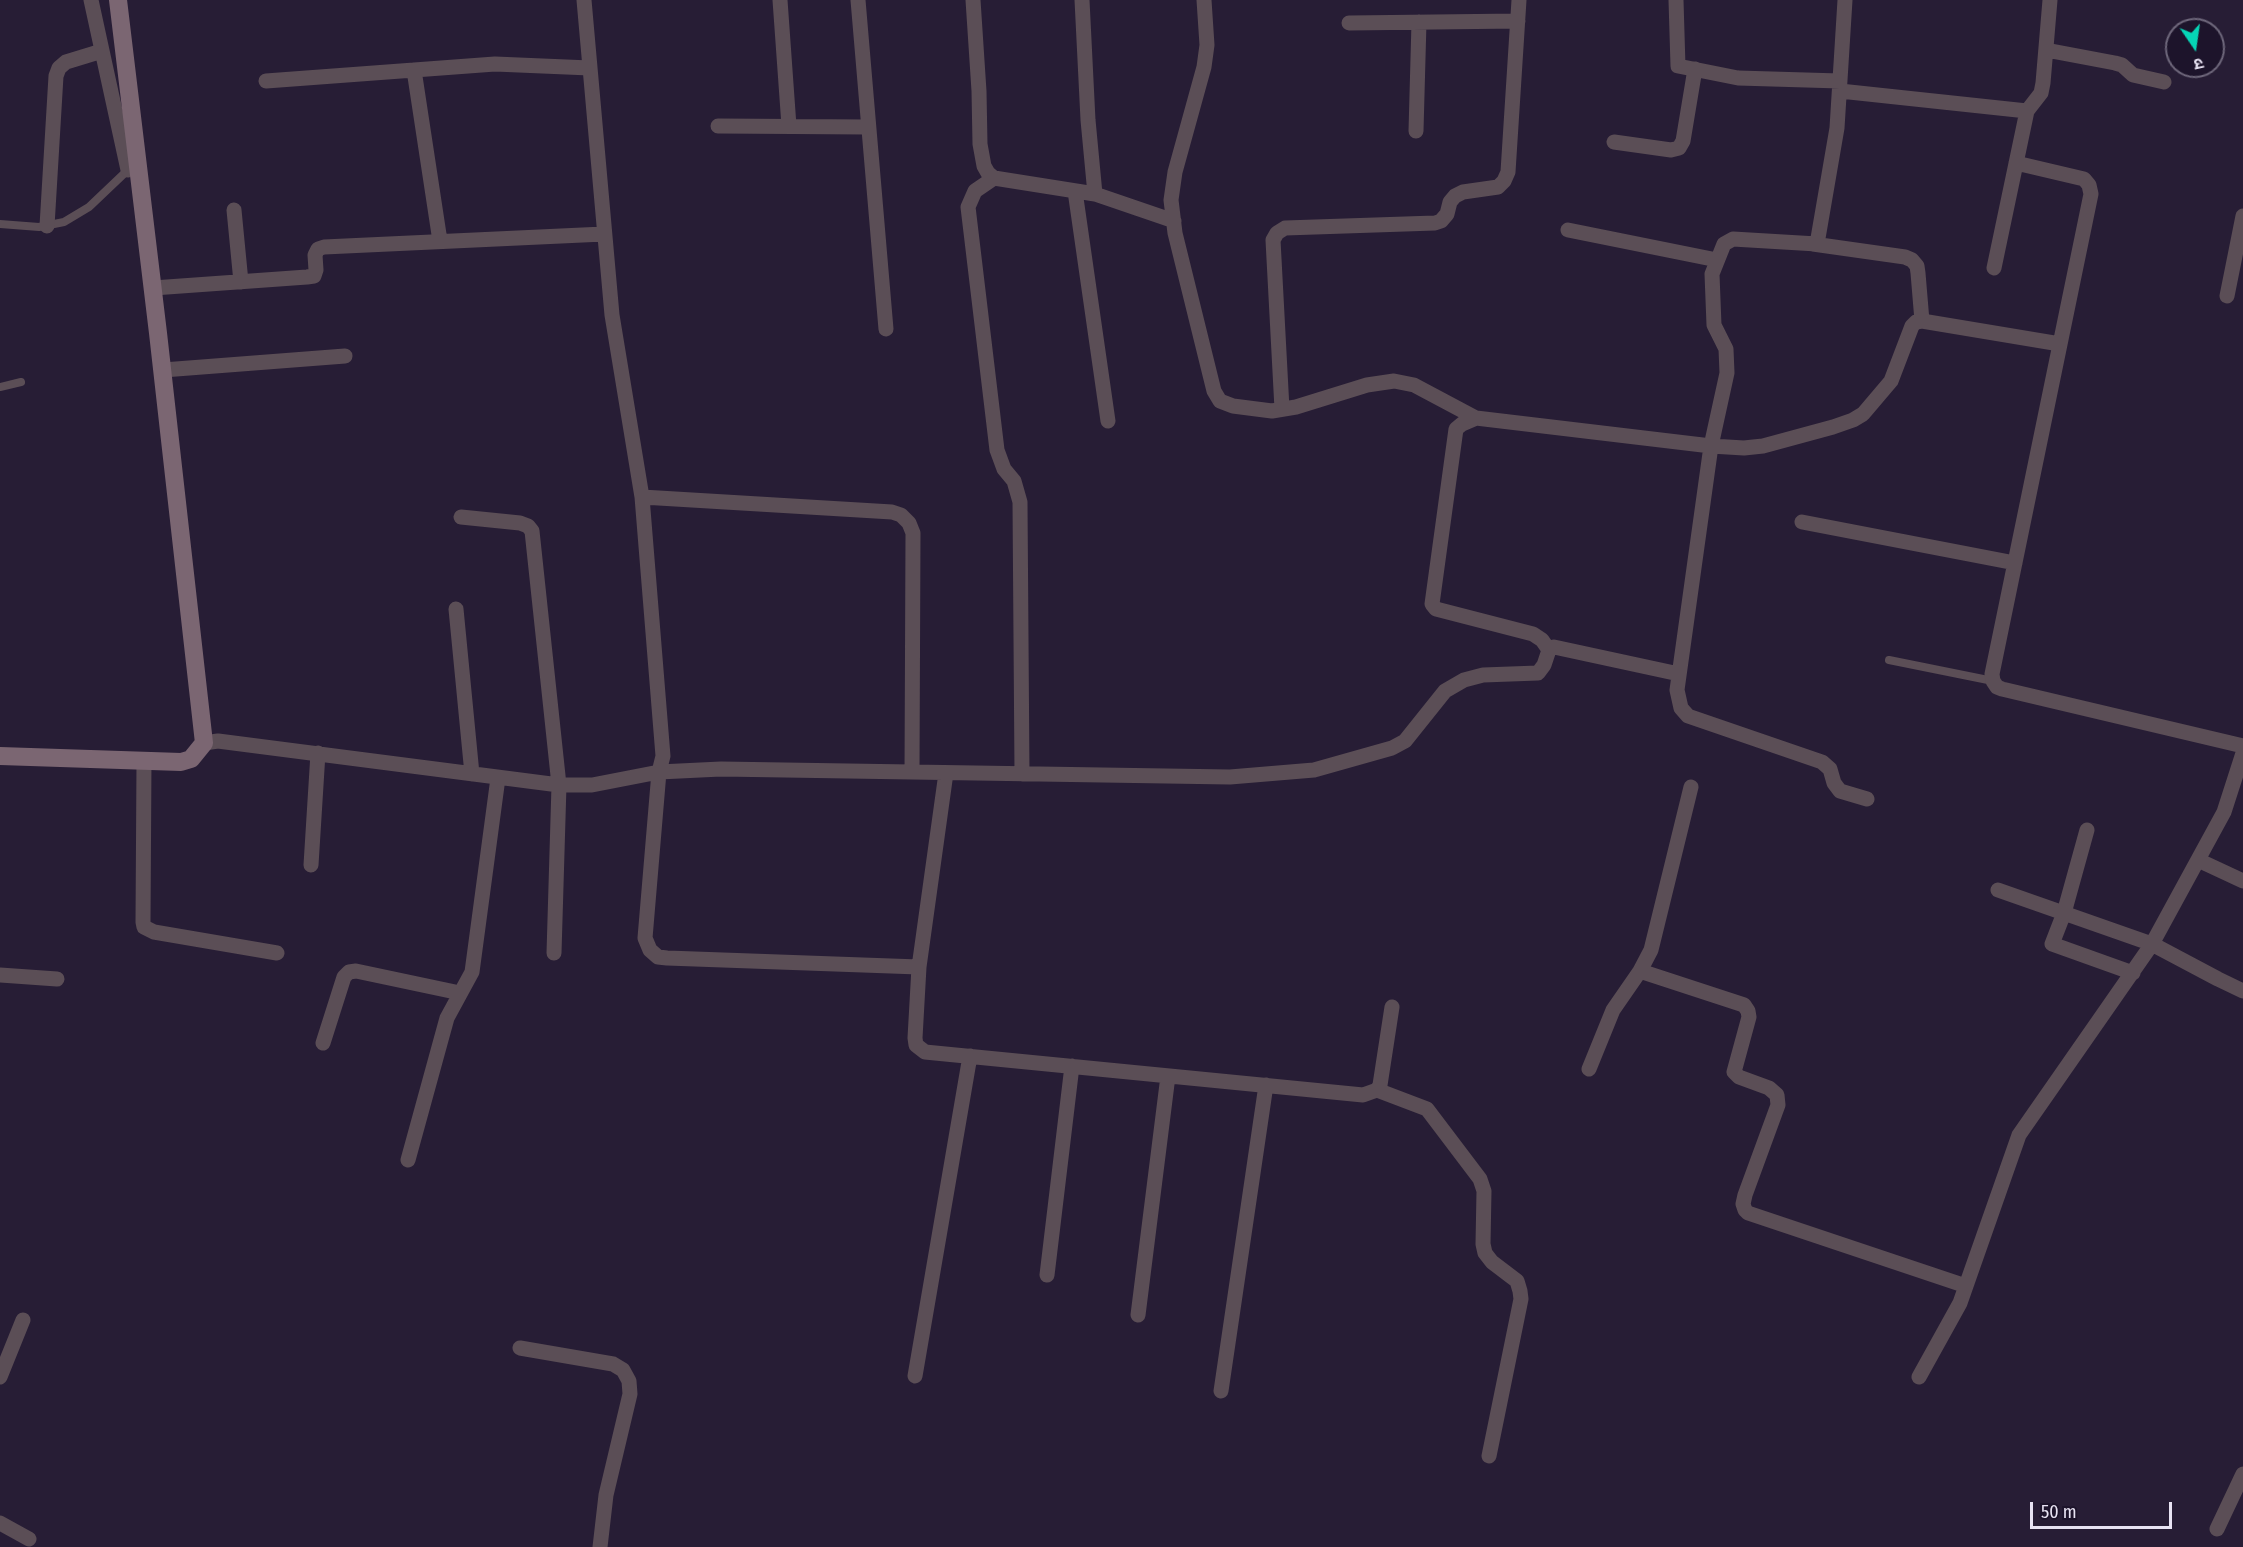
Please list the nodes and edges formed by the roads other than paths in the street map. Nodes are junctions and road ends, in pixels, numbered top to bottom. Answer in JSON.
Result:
{"nodes":[{"id":1,"x":91,"y":0,"type":"edge"},
{"id":2,"x":118,"y":0,"type":"edge"},
{"id":3,"x":584,"y":0,"type":"edge"},
{"id":4,"x":780,"y":0,"type":"edge"},
{"id":5,"x":858,"y":0,"type":"edge"},
{"id":6,"x":973,"y":0,"type":"edge"},
{"id":7,"x":1082,"y":0,"type":"edge"},
{"id":8,"x":1204,"y":0,"type":"edge"},
{"id":9,"x":1519,"y":0,"type":"edge"},
{"id":10,"x":1676,"y":0,"type":"edge"},
{"id":11,"x":1845,"y":0,"type":"edge"},
{"id":12,"x":2050,"y":0,"type":"edge"},
{"id":13,"x":1518,"y":21,"type":"junction"},
{"id":14,"x":1419,"y":22,"type":"junction"},
{"id":15,"x":1349,"y":23,"type":"dead end"},
{"id":16,"x":2046,"y":50,"type":"junction"},
{"id":17,"x":102,"y":51,"type":"junction"},
{"id":18,"x":590,"y":68,"type":"junction"},
{"id":19,"x":1695,"y":69,"type":"junction"},
{"id":20,"x":414,"y":70,"type":"junction"},
{"id":21,"x":266,"y":81,"type":"dead end"},
{"id":22,"x":2164,"y":81,"type":"dead end"},
{"id":23,"x":1840,"y":86,"type":"junction"},
{"id":24,"x":2027,"y":111,"type":"junction"},
{"id":25,"x":718,"y":126,"type":"dead end"},
{"id":26,"x":789,"y":126,"type":"junction"},
{"id":27,"x":867,"y":127,"type":"junction"},
{"id":28,"x":1416,"y":130,"type":"dead end"},
{"id":29,"x":1614,"y":142,"type":"dead end"},
{"id":30,"x":2016,"y":163,"type":"junction"},
{"id":31,"x":133,"y":165,"type":"junction"},
{"id":32,"x":994,"y":178,"type":"junction"},
{"id":33,"x":1075,"y":191,"type":"junction"},
{"id":34,"x":1095,"y":194,"type":"junction"},
{"id":35,"x":234,"y":210,"type":"dead end"},
{"id":36,"x":2243,"y":216,"type":"edge"},
{"id":37,"x":1174,"y":220,"type":"junction"},
{"id":38,"x":0,"y":224,"type":"edge"},
{"id":39,"x":47,"y":226,"type":"junction"},
{"id":40,"x":1568,"y":230,"type":"dead end"},
{"id":41,"x":604,"y":234,"type":"junction"},
{"id":42,"x":440,"y":241,"type":"junction"},
{"id":43,"x":1813,"y":244,"type":"junction"},
{"id":44,"x":1717,"y":260,"type":"junction"},
{"id":45,"x":1994,"y":268,"type":"dead end"},
{"id":46,"x":242,"y":282,"type":"junction"},
{"id":47,"x":153,"y":288,"type":"junction"},
{"id":48,"x":2228,"y":296,"type":"dead end"},
{"id":49,"x":1922,"y":321,"type":"junction"},
{"id":50,"x":886,"y":329,"type":"dead end"},
{"id":51,"x":2060,"y":344,"type":"junction"},
{"id":52,"x":345,"y":356,"type":"dead end"},
{"id":53,"x":163,"y":370,"type":"junction"},
{"id":54,"x":21,"y":382,"type":"dead end"},
{"id":55,"x":0,"y":387,"type":"edge"},
{"id":56,"x":1282,"y":409,"type":"junction"},
{"id":57,"x":1476,"y":418,"type":"junction"},
{"id":58,"x":1108,"y":421,"type":"dead end"},
{"id":59,"x":1711,"y":446,"type":"junction"},
{"id":60,"x":642,"y":497,"type":"junction"},
{"id":61,"x":461,"y":517,"type":"dead end"},
{"id":62,"x":1802,"y":522,"type":"dead end"},
{"id":63,"x":2015,"y":563,"type":"junction"},
{"id":64,"x":456,"y":609,"type":"dead end"},
{"id":65,"x":1549,"y":650,"type":"junction"},
{"id":66,"x":1889,"y":660,"type":"dead end"},
{"id":67,"x":1679,"y":674,"type":"junction"},
{"id":68,"x":1993,"y":681,"type":"junction"},
{"id":69,"x":204,"y":743,"type":"junction"},
{"id":70,"x":2243,"y":746,"type":"edge"},
{"id":71,"x":318,"y":753,"type":"junction"},
{"id":72,"x":2243,"y":753,"type":"edge"},
{"id":73,"x":0,"y":756,"type":"edge"},
{"id":74,"x":144,"y":761,"type":"junction"},
{"id":75,"x":659,"y":772,"type":"junction"},
{"id":76,"x":912,"y":772,"type":"junction"},
{"id":77,"x":946,"y":773,"type":"junction"},
{"id":78,"x":472,"y":774,"type":"junction"},
{"id":79,"x":1022,"y":774,"type":"junction"},
{"id":80,"x":498,"y":777,"type":"junction"},
{"id":81,"x":559,"y":785,"type":"junction"},
{"id":82,"x":1691,"y":787,"type":"dead end"},
{"id":83,"x":1867,"y":799,"type":"dead end"},
{"id":84,"x":2087,"y":830,"type":"dead end"},
{"id":85,"x":2198,"y":860,"type":"junction"},
{"id":86,"x":311,"y":865,"type":"dead end"},
{"id":87,"x":2243,"y":880,"type":"edge"},
{"id":88,"x":1998,"y":890,"type":"dead end"},
{"id":89,"x":2064,"y":913,"type":"junction"},
{"id":90,"x":2152,"y":944,"type":"junction"},
{"id":91,"x":277,"y":953,"type":"dead end"},
{"id":92,"x":554,"y":953,"type":"dead end"},
{"id":93,"x":919,"y":967,"type":"junction"},
{"id":94,"x":1640,"y":971,"type":"junction"},
{"id":95,"x":2133,"y":973,"type":"junction"},
{"id":96,"x":0,"y":975,"type":"edge"},
{"id":97,"x":57,"y":980,"type":"dead end"},
{"id":98,"x":2243,"y":991,"type":"edge"},
{"id":99,"x":460,"y":993,"type":"junction"},
{"id":100,"x":1392,"y":1007,"type":"dead end"},
{"id":101,"x":323,"y":1043,"type":"dead end"},
{"id":102,"x":970,"y":1056,"type":"junction"},
{"id":103,"x":1072,"y":1066,"type":"junction"},
{"id":104,"x":1589,"y":1069,"type":"dead end"},
{"id":105,"x":1168,"y":1076,"type":"junction"},
{"id":106,"x":1266,"y":1086,"type":"junction"},
{"id":107,"x":1377,"y":1090,"type":"junction"},
{"id":108,"x":408,"y":1160,"type":"dead end"},
{"id":109,"x":1047,"y":1275,"type":"dead end"},
{"id":110,"x":1966,"y":1286,"type":"junction"},
{"id":111,"x":1138,"y":1315,"type":"dead end"},
{"id":112,"x":23,"y":1320,"type":"dead end"},
{"id":113,"x":520,"y":1348,"type":"dead end"},
{"id":114,"x":915,"y":1376,"type":"dead end"},
{"id":115,"x":0,"y":1377,"type":"edge"},
{"id":116,"x":1919,"y":1377,"type":"dead end"},
{"id":117,"x":1221,"y":1391,"type":"dead end"},
{"id":118,"x":1489,"y":1456,"type":"dead end"},
{"id":119,"x":2243,"y":1474,"type":"edge"},
{"id":120,"x":0,"y":1523,"type":"edge"},
{"id":121,"x":2217,"y":1528,"type":"dead end"},
{"id":122,"x":29,"y":1539,"type":"dead end"},
{"id":123,"x":600,"y":1547,"type":"edge"}],
"edges":[{"from":1,"to":17,"type":"street"},
{"from":2,"to":31,"type":"street"},
{"from":3,"to":18,"type":"street"},
{"from":4,"to":26,"type":"street"},
{"from":5,"to":27,"type":"street"},
{"from":6,"to":32,"type":"street"},
{"from":7,"to":34,"type":"street"},
{"from":8,"to":37,"type":"street"},
{"from":9,"to":13,"type":"street"},
{"from":10,"to":19,"type":"street"},
{"from":11,"to":23,"type":"street"},
{"from":12,"to":16,"type":"street"},
{"from":13,"to":14,"type":"street"},
{"from":13,"to":56,"type":"street"},
{"from":14,"to":15,"type":"street"},
{"from":14,"to":28,"type":"street"},
{"from":16,"to":22,"type":"street"},
{"from":16,"to":24,"type":"street"},
{"from":17,"to":31,"type":"street"},
{"from":17,"to":39,"type":"street"},
{"from":18,"to":20,"type":"street"},
{"from":18,"to":41,"type":"street"},
{"from":19,"to":23,"type":"street"},
{"from":19,"to":29,"type":"street"},
{"from":20,"to":21,"type":"street"},
{"from":20,"to":42,"type":"street"},
{"from":23,"to":24,"type":"street"},
{"from":23,"to":43,"type":"street"},
{"from":24,"to":30,"type":"street"},
{"from":25,"to":26,"type":"street"},
{"from":26,"to":27,"type":"street"},
{"from":27,"to":50,"type":"street"},
{"from":30,"to":45,"type":"street"},
{"from":30,"to":51,"type":"street"},
{"from":31,"to":39,"type":"lane"},
{"from":31,"to":47,"type":"street"},
{"from":32,"to":33,"type":"street"},
{"from":32,"to":79,"type":"street"},
{"from":33,"to":34,"type":"street"},
{"from":33,"to":58,"type":"street"},
{"from":34,"to":37,"type":"street"},
{"from":35,"to":46,"type":"street"},
{"from":36,"to":48,"type":"street"},
{"from":37,"to":56,"type":"street"},
{"from":38,"to":39,"type":"lane"},
{"from":40,"to":44,"type":"street"},
{"from":41,"to":42,"type":"street"},
{"from":41,"to":60,"type":"street"},
{"from":42,"to":46,"type":"street"},
{"from":43,"to":44,"type":"street"},
{"from":43,"to":49,"type":"street"},
{"from":44,"to":59,"type":"street"},
{"from":46,"to":47,"type":"street"},
{"from":47,"to":53,"type":"street"},
{"from":49,"to":51,"type":"street"},
{"from":49,"to":59,"type":"street"},
{"from":51,"to":63,"type":"street"},
{"from":52,"to":53,"type":"street"},
{"from":53,"to":69,"type":"street"},
{"from":54,"to":55,"type":"lane"},
{"from":56,"to":57,"type":"street"},
{"from":57,"to":59,"type":"street"},
{"from":57,"to":65,"type":"street"},
{"from":59,"to":67,"type":"street"},
{"from":60,"to":75,"type":"street"},
{"from":60,"to":76,"type":"street"},
{"from":61,"to":81,"type":"street"},
{"from":62,"to":63,"type":"street"},
{"from":63,"to":68,"type":"street"},
{"from":64,"to":78,"type":"street"},
{"from":65,"to":67,"type":"street"},
{"from":65,"to":79,"type":"street"},
{"from":66,"to":68,"type":"lane"},
{"from":67,"to":83,"type":"street"},
{"from":68,"to":70,"type":"street"},
{"from":69,"to":71,"type":"street"},
{"from":69,"to":74,"type":"street"},
{"from":71,"to":78,"type":"street"},
{"from":71,"to":86,"type":"street"},
{"from":72,"to":85,"type":"street"},
{"from":73,"to":74,"type":"street"},
{"from":74,"to":91,"type":"street"},
{"from":75,"to":76,"type":"street"},
{"from":75,"to":81,"type":"street"},
{"from":75,"to":93,"type":"street"},
{"from":76,"to":77,"type":"street"},
{"from":77,"to":79,"type":"street"},
{"from":77,"to":93,"type":"street"},
{"from":78,"to":80,"type":"street"},
{"from":80,"to":81,"type":"street"},
{"from":80,"to":99,"type":"street"},
{"from":81,"to":92,"type":"street"},
{"from":82,"to":94,"type":"street"},
{"from":84,"to":89,"type":"street"},
{"from":85,"to":87,"type":"street"},
{"from":85,"to":90,"type":"street"},
{"from":88,"to":89,"type":"street"},
{"from":89,"to":90,"type":"street"},
{"from":89,"to":95,"type":"street"},
{"from":90,"to":95,"type":"street"},
{"from":90,"to":98,"type":"street"},
{"from":93,"to":102,"type":"street"},
{"from":94,"to":104,"type":"street"},
{"from":94,"to":110,"type":"street"},
{"from":95,"to":110,"type":"street"},
{"from":96,"to":97,"type":"street"},
{"from":99,"to":101,"type":"street"},
{"from":99,"to":108,"type":"street"},
{"from":100,"to":107,"type":"street"},
{"from":102,"to":103,"type":"street"},
{"from":102,"to":114,"type":"street"},
{"from":103,"to":105,"type":"street"},
{"from":103,"to":109,"type":"street"},
{"from":105,"to":106,"type":"street"},
{"from":105,"to":111,"type":"street"},
{"from":106,"to":107,"type":"street"},
{"from":106,"to":117,"type":"street"},
{"from":107,"to":118,"type":"street"},
{"from":110,"to":116,"type":"street"},
{"from":112,"to":115,"type":"street"},
{"from":113,"to":123,"type":"street"},
{"from":119,"to":121,"type":"street"},
{"from":120,"to":122,"type":"street"}]}
